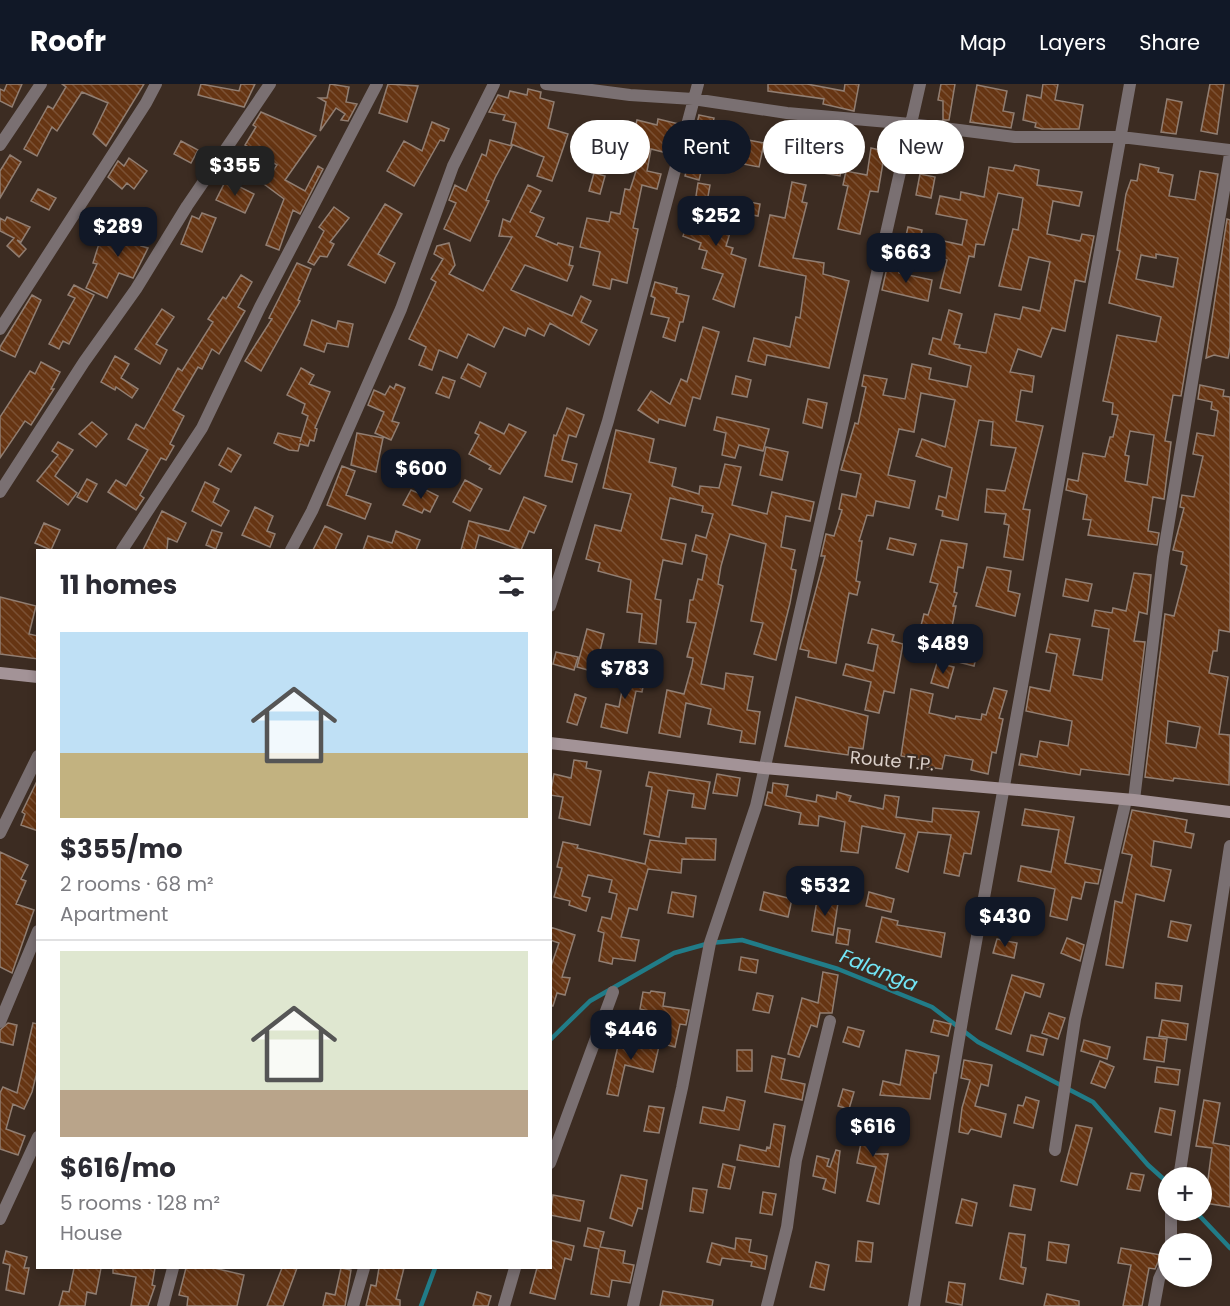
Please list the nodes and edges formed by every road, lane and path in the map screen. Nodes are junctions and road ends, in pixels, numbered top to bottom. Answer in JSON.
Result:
{"nodes":[{"id":1,"x":41,"y":84,"type":"edge"},
{"id":2,"x":156,"y":84,"type":"edge"},
{"id":3,"x":270,"y":84,"type":"edge"},
{"id":4,"x":377,"y":84,"type":"edge"},
{"id":5,"x":494,"y":84,"type":"edge"},
{"id":6,"x":546,"y":84,"type":"edge"},
{"id":7,"x":698,"y":84,"type":"edge"},
{"id":8,"x":920,"y":84,"type":"edge"},
{"id":9,"x":1130,"y":84,"type":"edge"},
{"id":10,"x":693,"y":99,"type":"junction"},
{"id":11,"x":912,"y":120,"type":"edge"},
{"id":12,"x":877,"y":121,"type":"edge"},
{"id":13,"x":964,"y":131,"type":"edge"},
{"id":14,"x":1121,"y":137,"type":"junction"},
{"id":15,"x":0,"y":145,"type":"edge"},
{"id":16,"x":1230,"y":152,"type":"edge"},
{"id":17,"x":900,"y":174,"type":"edge"},
{"id":18,"x":0,"y":329,"type":"edge"},
{"id":19,"x":0,"y":492,"type":"edge"},
{"id":20,"x":123,"y":549,"type":"edge"},
{"id":21,"x":292,"y":549,"type":"edge"},
{"id":22,"x":552,"y":600,"type":"edge"},
{"id":23,"x":0,"y":673,"type":"edge"},
{"id":24,"x":36,"y":677,"type":"edge"},
{"id":25,"x":552,"y":743,"type":"edge"},
{"id":26,"x":36,"y":760,"type":"edge"},
{"id":27,"x":764,"y":768,"type":"junction"},
{"id":28,"x":1004,"y":790,"type":"junction"},
{"id":29,"x":1130,"y":800,"type":"junction"},
{"id":30,"x":1230,"y":812,"type":"edge"},
{"id":31,"x":0,"y":833,"type":"edge"},
{"id":32,"x":1230,"y":846,"type":"edge"},
{"id":33,"x":36,"y":936,"type":"edge"},
{"id":34,"x":614,"y":992,"type":"dead end"},
{"id":35,"x":830,"y":1020,"type":"dead end"},
{"id":36,"x":0,"y":1022,"type":"edge"},
{"id":37,"x":36,"y":1141,"type":"edge"},
{"id":38,"x":1054,"y":1150,"type":"dead end"},
{"id":39,"x":552,"y":1158,"type":"edge"},
{"id":40,"x":1181,"y":1167,"type":"edge"},
{"id":41,"x":0,"y":1219,"type":"edge"},
{"id":42,"x":173,"y":1269,"type":"edge"},
{"id":43,"x":364,"y":1269,"type":"edge"},
{"id":44,"x":515,"y":1269,"type":"edge"},
{"id":45,"x":1158,"y":1284,"type":"edge"},
{"id":46,"x":163,"y":1306,"type":"edge"},
{"id":47,"x":354,"y":1306,"type":"edge"},
{"id":48,"x":504,"y":1306,"type":"edge"},
{"id":49,"x":633,"y":1306,"type":"edge"},
{"id":50,"x":767,"y":1306,"type":"edge"},
{"id":51,"x":914,"y":1306,"type":"edge"},
{"id":52,"x":1154,"y":1306,"type":"edge"}],
"edges":[{"from":1,"to":15,"type":"street"},
{"from":2,"to":18,"type":"street"},
{"from":3,"to":19,"type":"street"},
{"from":4,"to":20,"type":"street"},
{"from":5,"to":21,"type":"street"},
{"from":6,"to":10,"type":"street"},
{"from":7,"to":10,"type":"street"},
{"from":8,"to":11,"type":"street"},
{"from":9,"to":14,"type":"street"},
{"from":10,"to":12,"type":"street"},
{"from":10,"to":22,"type":"street"},
{"from":13,"to":14,"type":"street"},
{"from":14,"to":16,"type":"street"},
{"from":14,"to":28,"type":"street"},
{"from":16,"to":29,"type":"street"},
{"from":17,"to":27,"type":"street"},
{"from":23,"to":24,"type":"street"},
{"from":25,"to":27,"type":"street","name":"Route T.P."},
{"from":26,"to":31,"type":"street"},
{"from":27,"to":28,"type":"street","name":"Route T.P."},
{"from":27,"to":49,"type":"street"},
{"from":28,"to":29,"type":"street","name":"Route T.P."},
{"from":28,"to":51,"type":"street"},
{"from":29,"to":30,"type":"street","name":"Route T.P."},
{"from":29,"to":38,"type":"street"},
{"from":32,"to":40,"type":"street"},
{"from":33,"to":36,"type":"street"},
{"from":34,"to":39,"type":"street"},
{"from":35,"to":50,"type":"street"},
{"from":37,"to":41,"type":"street"},
{"from":42,"to":46,"type":"street"},
{"from":43,"to":47,"type":"street"},
{"from":44,"to":48,"type":"street"},
{"from":45,"to":52,"type":"street"}]}
